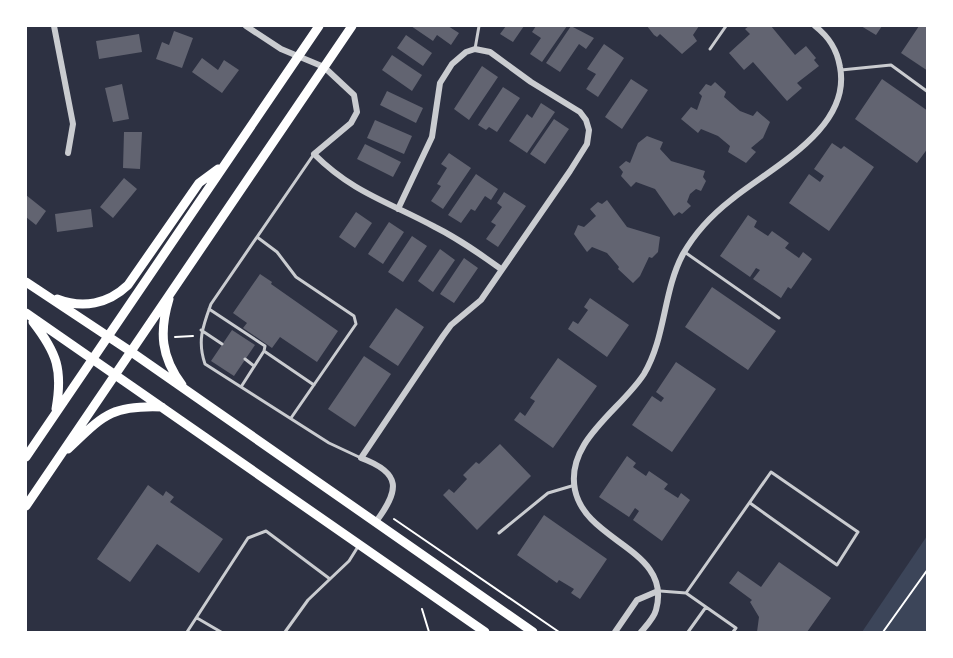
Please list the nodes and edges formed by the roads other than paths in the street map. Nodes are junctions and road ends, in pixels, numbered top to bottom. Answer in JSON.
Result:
{"nodes":[{"id":1,"x":54,"y":26,"type":"edge"},
{"id":2,"x":246,"y":26,"type":"edge"},
{"id":3,"x":319,"y":26,"type":"edge"},
{"id":4,"x":352,"y":26,"type":"edge"},
{"id":5,"x":479,"y":26,"type":"edge"},
{"id":6,"x":726,"y":26,"type":"edge"},
{"id":7,"x":815,"y":26,"type":"edge"},
{"id":8,"x":475,"y":49,"type":"junction"},
{"id":9,"x":710,"y":49,"type":"dead end"},
{"id":10,"x":298,"y":56,"type":"junction"},
{"id":11,"x":324,"y":67,"type":"junction"},
{"id":12,"x":841,"y":70,"type":"junction"},
{"id":13,"x":927,"y":92,"type":"edge"},
{"id":14,"x":68,"y":153,"type":"dead end"},
{"id":15,"x":314,"y":154,"type":"junction"},
{"id":16,"x":225,"y":164,"type":"junction"},
{"id":17,"x":398,"y":209,"type":"junction"},
{"id":18,"x":257,"y":237,"type":"junction"},
{"id":19,"x":684,"y":252,"type":"junction"},
{"id":20,"x":501,"y":269,"type":"junction"},
{"id":21,"x":26,"y":282,"type":"edge"},
{"id":22,"x":172,"y":289,"type":"junction"},
{"id":23,"x":41,"y":292,"type":"junction"},
{"id":24,"x":209,"y":309,"type":"junction"},
{"id":25,"x":27,"y":314,"type":"edge"},
{"id":26,"x":779,"y":318,"type":"dead end"},
{"id":27,"x":201,"y":330,"type":"junction"},
{"id":28,"x":107,"y":336,"type":"junction"},
{"id":29,"x":222,"y":344,"type":"dead end"},
{"id":30,"x":130,"y":351,"type":"junction"},
{"id":31,"x":264,"y":351,"type":"junction"},
{"id":32,"x":93,"y":358,"type":"junction"},
{"id":33,"x":245,"y":359,"type":"dead end"},
{"id":34,"x":254,"y":366,"type":"junction"},
{"id":35,"x":115,"y":373,"type":"junction"},
{"id":36,"x":314,"y":385,"type":"junction"},
{"id":37,"x":241,"y":387,"type":"junction"},
{"id":38,"x":162,"y":407,"type":"junction"},
{"id":39,"x":210,"y":407,"type":"junction"},
{"id":40,"x":55,"y":414,"type":"junction"},
{"id":41,"x":291,"y":418,"type":"junction"},
{"id":42,"x":26,"y":457,"type":"edge"},
{"id":43,"x":361,"y":458,"type":"junction"},
{"id":44,"x":55,"y":461,"type":"junction"},
{"id":45,"x":575,"y":485,"type":"junction"},
{"id":46,"x":750,"y":503,"type":"junction"},
{"id":47,"x":26,"y":506,"type":"edge"},
{"id":48,"x":375,"y":523,"type":"junction"},
{"id":49,"x":499,"y":533,"type":"dead end"},
{"id":50,"x":360,"y":545,"type":"junction"},
{"id":51,"x":330,"y":579,"type":"junction"},
{"id":52,"x":658,"y":591,"type":"junction"},
{"id":53,"x":686,"y":593,"type":"junction"},
{"id":54,"x":706,"y":607,"type":"junction"},
{"id":55,"x":197,"y":618,"type":"junction"},
{"id":56,"x":187,"y":633,"type":"edge"},
{"id":57,"x":221,"y":633,"type":"edge"},
{"id":58,"x":285,"y":633,"type":"edge"},
{"id":59,"x":485,"y":633,"type":"edge"},
{"id":60,"x":533,"y":633,"type":"edge"},
{"id":61,"x":615,"y":633,"type":"edge"},
{"id":62,"x":641,"y":633,"type":"edge"},
{"id":63,"x":688,"y":633,"type":"edge"},
{"id":64,"x":733,"y":633,"type":"edge"}],
"edges":[{"from":1,"to":14,"type":"street"},
{"from":2,"to":10,"type":"street"},
{"from":3,"to":10,"type":"main road"},
{"from":4,"to":11,"type":"main road"},
{"from":5,"to":8,"type":"lane"},
{"from":6,"to":9,"type":"lane"},
{"from":7,"to":12,"type":"street"},
{"from":8,"to":17,"type":"street"},
{"from":8,"to":20,"type":"street"},
{"from":10,"to":11,"type":"street"},
{"from":10,"to":16,"type":"main road"},
{"from":11,"to":15,"type":"street"},
{"from":11,"to":22,"type":"main road"},
{"from":12,"to":13,"type":"lane"},
{"from":12,"to":19,"type":"street"},
{"from":15,"to":17,"type":"street"},
{"from":15,"to":18,"type":"lane"},
{"from":16,"to":23,"type":"main road"},
{"from":16,"to":28,"type":"main road"},
{"from":17,"to":20,"type":"street"},
{"from":18,"to":24,"type":"lane"},
{"from":18,"to":36,"type":"lane"},
{"from":19,"to":26,"type":"lane"},
{"from":19,"to":45,"type":"street"},
{"from":20,"to":43,"type":"street"},
{"from":21,"to":23,"type":"main road"},
{"from":22,"to":30,"type":"main road"},
{"from":22,"to":39,"type":"main road"},
{"from":23,"to":28,"type":"main road"},
{"from":24,"to":27,"type":"lane"},
{"from":24,"to":31,"type":"lane"},
{"from":25,"to":32,"type":"main road"},
{"from":25,"to":40,"type":"main road"},
{"from":27,"to":29,"type":"lane"},
{"from":27,"to":37,"type":"lane"},
{"from":28,"to":30,"type":"main road"},
{"from":28,"to":32,"type":"main road"},
{"from":30,"to":35,"type":"main road"},
{"from":30,"to":39,"type":"main road"},
{"from":31,"to":34,"type":"lane"},
{"from":31,"to":36,"type":"lane"},
{"from":32,"to":35,"type":"main road"},
{"from":32,"to":40,"type":"main road"},
{"from":33,"to":34,"type":"lane"},
{"from":34,"to":37,"type":"lane"},
{"from":35,"to":38,"type":"main road"},
{"from":35,"to":44,"type":"main road"},
{"from":36,"to":41,"type":"lane"},
{"from":37,"to":41,"type":"lane"},
{"from":38,"to":44,"type":"main road"},
{"from":38,"to":50,"type":"main road"},
{"from":39,"to":48,"type":"main road"},
{"from":40,"to":42,"type":"main road"},
{"from":41,"to":43,"type":"lane"},
{"from":43,"to":48,"type":"street"},
{"from":44,"to":47,"type":"main road"},
{"from":45,"to":49,"type":"lane"},
{"from":45,"to":52,"type":"street"},
{"from":46,"to":46,"type":"lane"},
{"from":46,"to":53,"type":"lane"},
{"from":48,"to":60,"type":"main road"},
{"from":50,"to":51,"type":"lane"},
{"from":50,"to":59,"type":"main road"},
{"from":51,"to":55,"type":"lane"},
{"from":51,"to":58,"type":"lane"},
{"from":52,"to":53,"type":"lane"},
{"from":52,"to":61,"type":"street"},
{"from":52,"to":62,"type":"street"},
{"from":53,"to":54,"type":"lane"},
{"from":54,"to":63,"type":"lane"},
{"from":54,"to":64,"type":"lane"},
{"from":55,"to":56,"type":"lane"},
{"from":55,"to":57,"type":"lane"}]}
